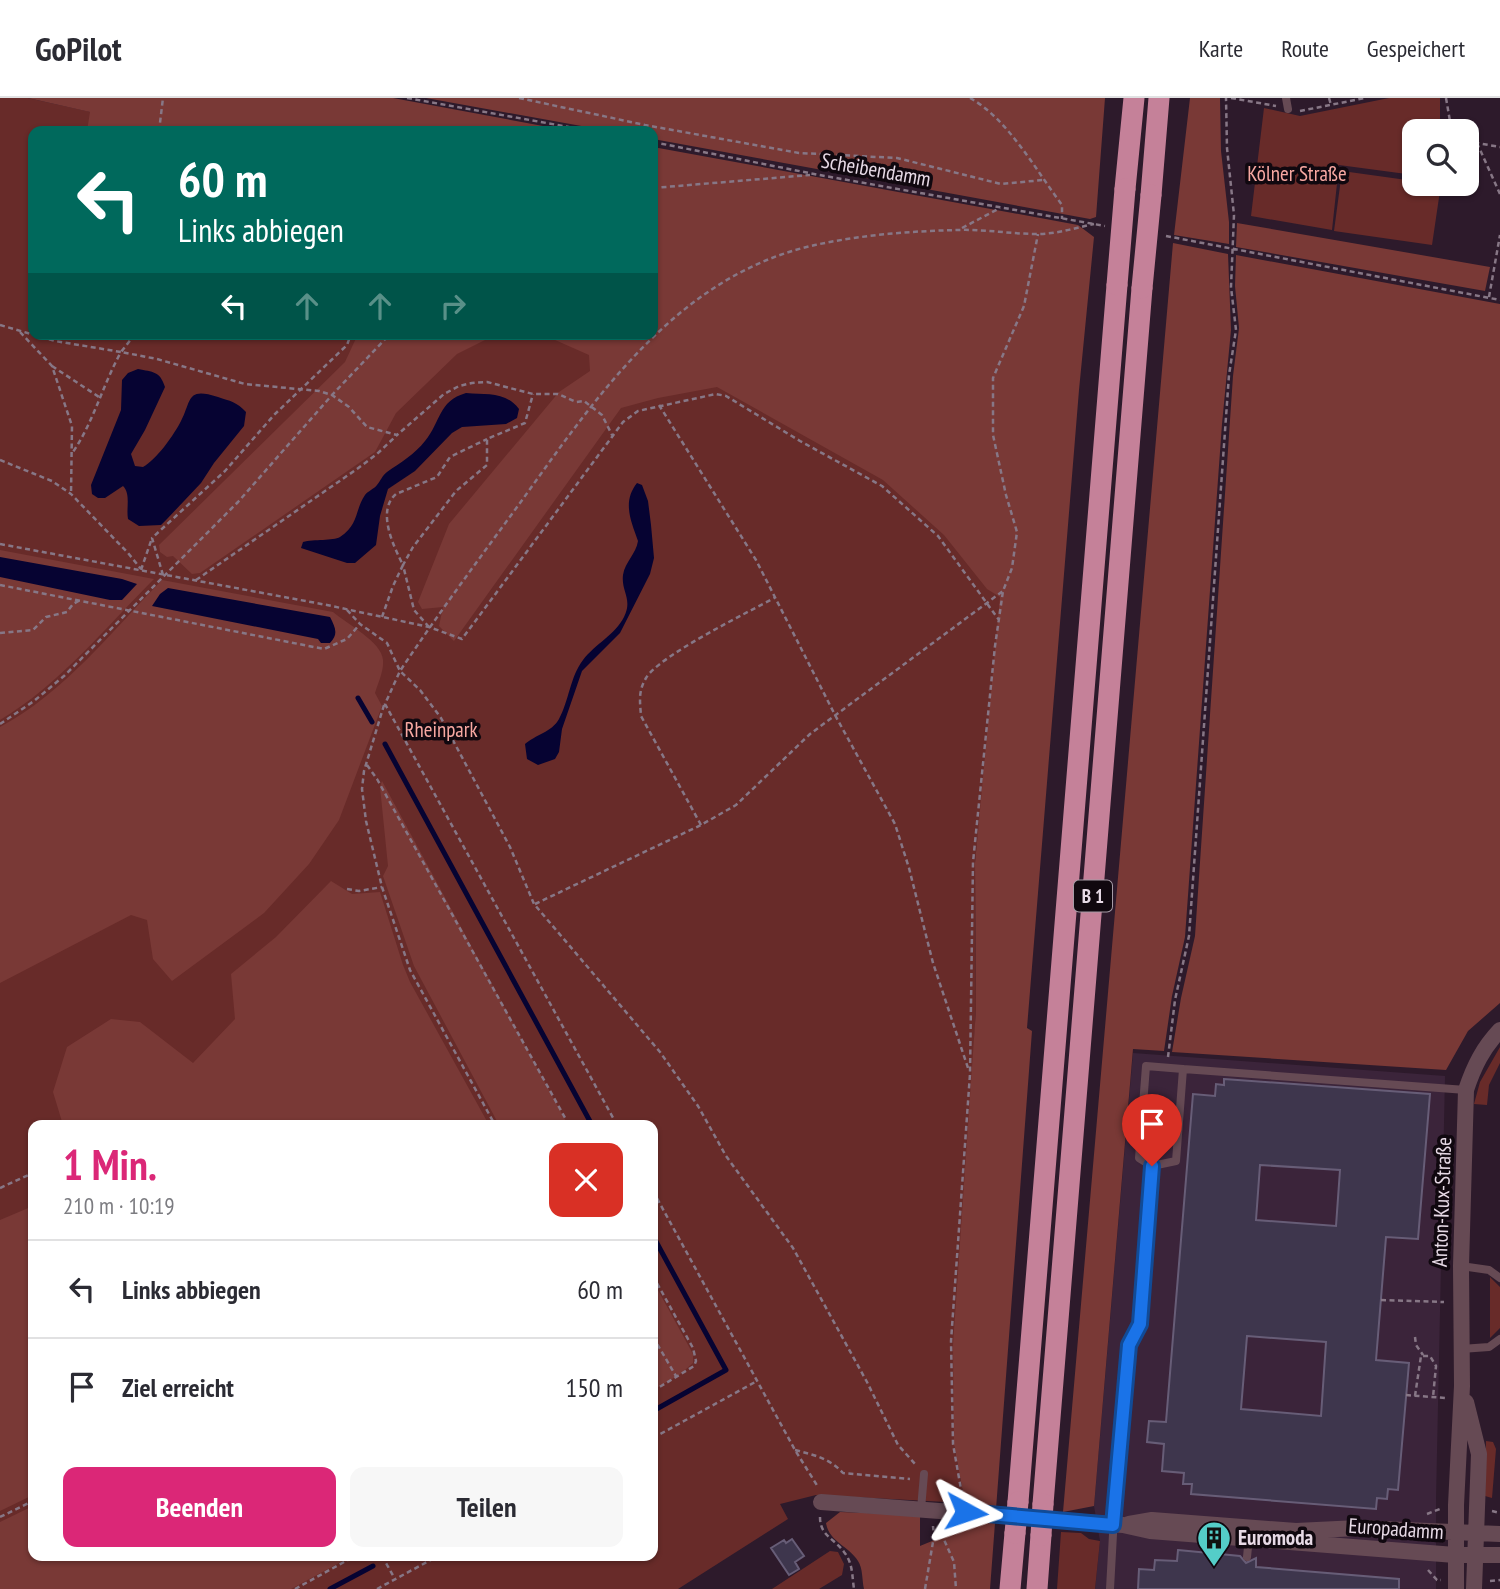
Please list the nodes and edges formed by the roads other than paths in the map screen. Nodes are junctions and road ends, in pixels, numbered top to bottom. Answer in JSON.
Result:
{"nodes":[{"id":1,"x":1134,"y":98,"type":"edge"},
{"id":2,"x":1159,"y":98,"type":"edge"},
{"id":3,"x":1286,"y":98,"type":"edge"},
{"id":4,"x":1289,"y":108,"type":"dead end"},
{"id":5,"x":1500,"y":1030,"type":"edge"},
{"id":6,"x":1183,"y":1069,"type":"junction"},
{"id":7,"x":1466,"y":1090,"type":"junction"},
{"id":8,"x":1152,"y":1166,"type":"junction"},
{"id":9,"x":1461,"y":1266,"type":"junction"},
{"id":10,"x":1500,"y":1278,"type":"edge"},
{"id":11,"x":1500,"y":1339,"type":"edge"},
{"id":12,"x":1461,"y":1349,"type":"junction"},
{"id":13,"x":1462,"y":1392,"type":"junction"},
{"id":14,"x":924,"y":1477,"type":"road end"},
{"id":15,"x":821,"y":1502,"type":"road end"},
{"id":16,"x":926,"y":1509,"type":"junction"},
{"id":17,"x":1118,"y":1525,"type":"junction"},
{"id":18,"x":1249,"y":1533,"type":"junction"},
{"id":19,"x":1456,"y":1534,"type":"junction"},
{"id":20,"x":1500,"y":1534,"type":"edge"},
{"id":21,"x":1477,"y":1535,"type":"junction"},
{"id":22,"x":1455,"y":1555,"type":"junction"},
{"id":23,"x":1500,"y":1555,"type":"edge"},
{"id":24,"x":1476,"y":1556,"type":"junction"},
{"id":25,"x":1247,"y":1557,"type":"dead end"},
{"id":26,"x":1010,"y":1589,"type":"edge"},
{"id":27,"x":1037,"y":1589,"type":"edge"},
{"id":28,"x":1110,"y":1589,"type":"edge"},
{"id":29,"x":1456,"y":1589,"type":"edge"},
{"id":30,"x":1474,"y":1589,"type":"edge"}],
"edges":[{"from":1,"to":26,"type":"highway","number":"B 1","bridge":true},
{"from":2,"to":27,"type":"highway","number":"B 1","bridge":true},
{"from":3,"to":4,"type":"lane"},
{"from":5,"to":7,"type":"street","name":"Anton-Kux-Straße"},
{"from":6,"to":7,"type":"lane"},
{"from":6,"to":8,"type":"lane"},
{"from":6,"to":8,"type":"lane"},
{"from":7,"to":9,"type":"street","name":"Anton-Kux-Straße"},
{"from":8,"to":17,"type":"lane"},
{"from":9,"to":10,"type":"lane"},
{"from":9,"to":12,"type":"street","name":"Anton-Kux-Straße"},
{"from":11,"to":12,"type":"lane"},
{"from":12,"to":13,"type":"street","name":"Anton-Kux-Straße"},
{"from":13,"to":19,"type":"street","name":"Anton-Kux-Straße"},
{"from":13,"to":21,"type":"street","name":"Anton-Kux-Straße"},
{"from":14,"to":16,"type":"lane"},
{"from":15,"to":16,"type":"street","name":"Europadamm"},
{"from":16,"to":17,"type":"street","name":"Europadamm"},
{"from":17,"to":18,"type":"street","name":"Europadamm"},
{"from":17,"to":28,"type":"lane"},
{"from":18,"to":19,"type":"street","name":"Europadamm"},
{"from":18,"to":22,"type":"street","name":"Europadamm"},
{"from":18,"to":25,"type":"lane"},
{"from":19,"to":21,"type":"street","name":"Europadamm"},
{"from":19,"to":22,"type":"street","name":"Anton-Kux-Straße"},
{"from":20,"to":21,"type":"street","name":"Europadamm"},
{"from":21,"to":24,"type":"street","name":"Anton-Kux-Straße"},
{"from":22,"to":24,"type":"street","name":"Europadamm"},
{"from":22,"to":29,"type":"street","name":"Anton-Kux-Straße"},
{"from":23,"to":24,"type":"street","name":"Europadamm"},
{"from":24,"to":30,"type":"street","name":"Anton-Kux-Straße"}]}
